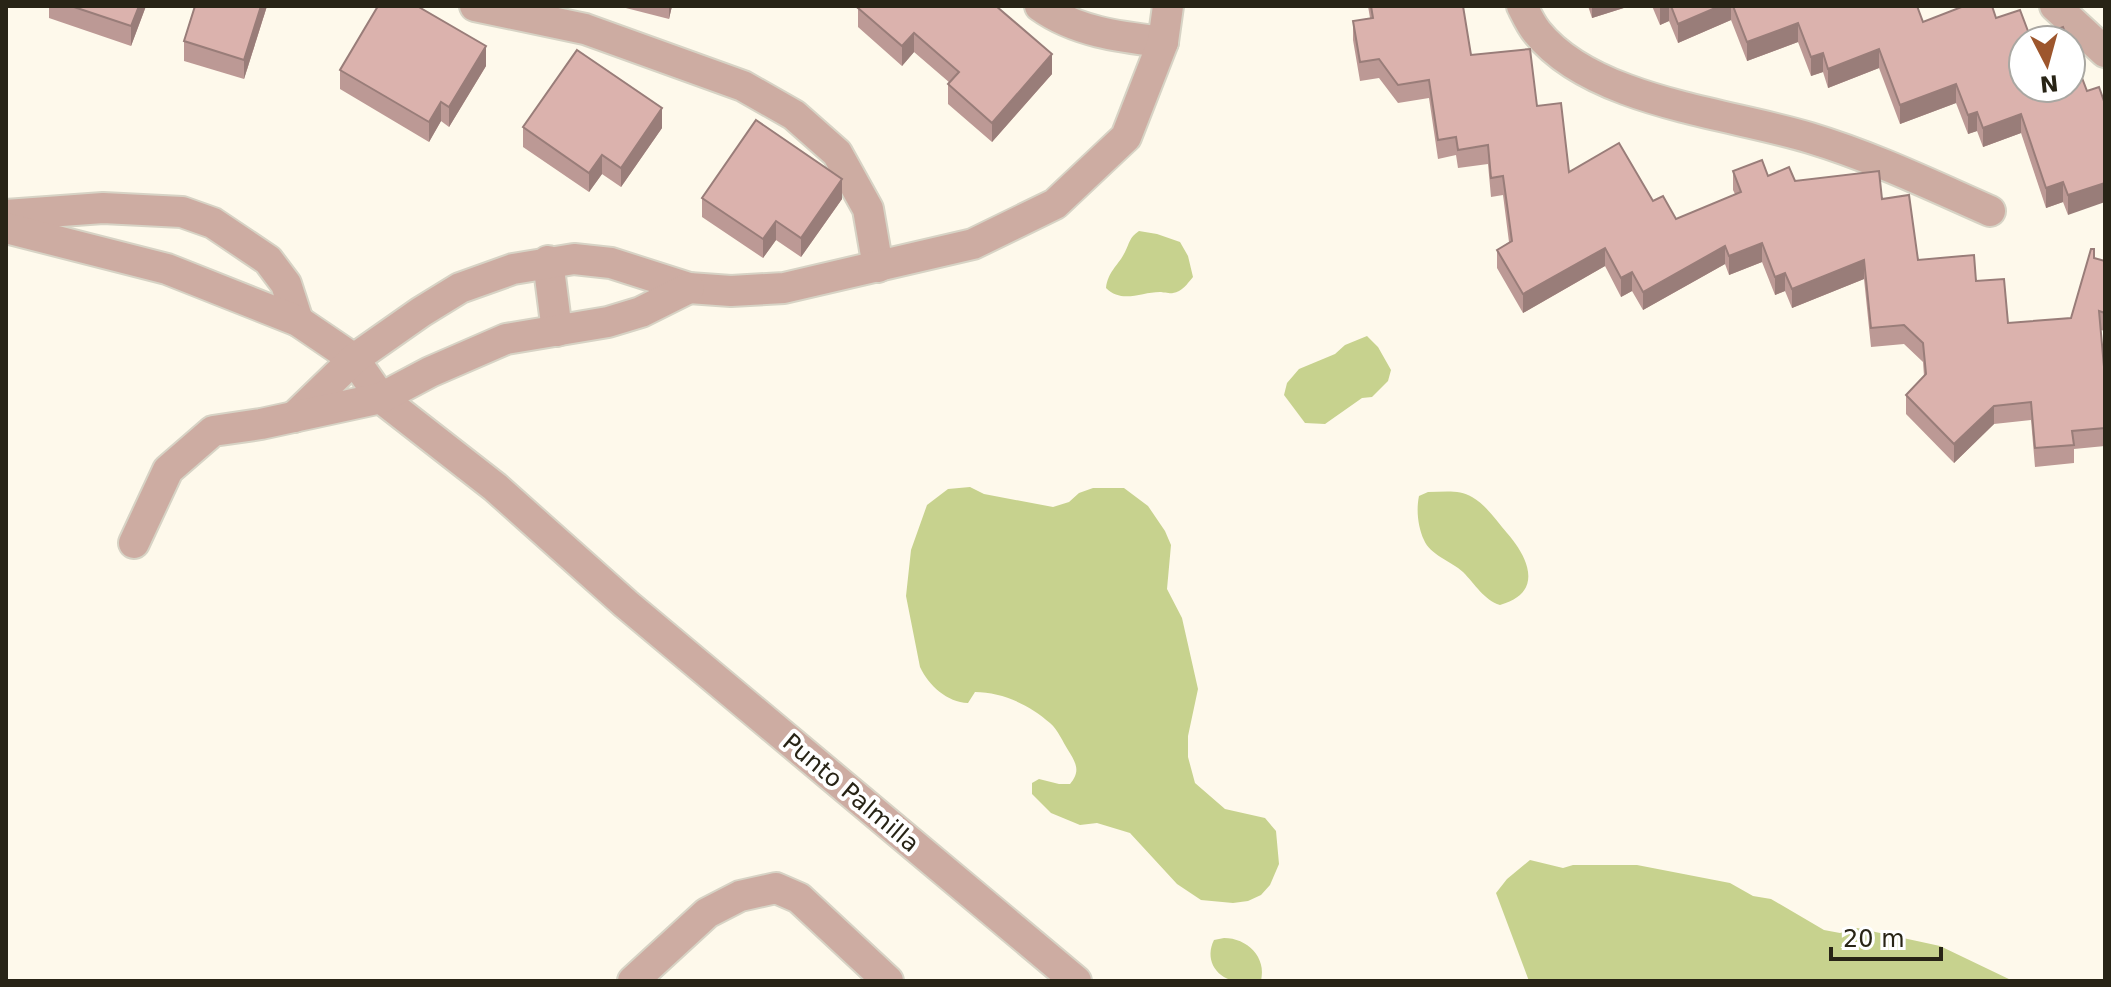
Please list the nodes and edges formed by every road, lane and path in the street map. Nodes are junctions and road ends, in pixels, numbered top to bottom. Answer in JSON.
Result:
{"nodes":[{"id":1,"x":475,"y":6,"type":"edge"},
{"id":2,"x":1040,"y":6,"type":"edge"},
{"id":3,"x":1168,"y":6,"type":"edge"},
{"id":4,"x":1522,"y":6,"type":"edge"},
{"id":5,"x":2055,"y":6,"type":"edge"},
{"id":6,"x":1163,"y":42,"type":"junction"},
{"id":7,"x":2105,"y":52,"type":"edge"},
{"id":8,"x":1990,"y":211,"type":"dead end"},
{"id":9,"x":6,"y":215,"type":"edge"},
{"id":10,"x":6,"y":228,"type":"edge"},
{"id":11,"x":548,"y":261,"type":"junction"},
{"id":12,"x":878,"y":267,"type":"junction"},
{"id":13,"x":689,"y":288,"type":"junction"},
{"id":14,"x":298,"y":321,"type":"junction"},
{"id":15,"x":557,"y":331,"type":"junction"},
{"id":16,"x":354,"y":359,"type":"junction"},
{"id":17,"x":381,"y":398,"type":"junction"},
{"id":18,"x":294,"y":417,"type":"junction"},
{"id":19,"x":134,"y":543,"type":"dead end"},
{"id":20,"x":633,"y":981,"type":"edge"},
{"id":21,"x":888,"y":981,"type":"edge"},
{"id":22,"x":1076,"y":981,"type":"edge"}],
"edges":[{"from":1,"to":12,"type":"street"},
{"from":2,"to":6,"type":"street"},
{"from":3,"to":6,"type":"street"},
{"from":4,"to":8,"type":"street"},
{"from":5,"to":7,"type":"street"},
{"from":6,"to":12,"type":"street"},
{"from":9,"to":14,"type":"street"},
{"from":10,"to":14,"type":"street"},
{"from":11,"to":13,"type":"street"},
{"from":11,"to":15,"type":"street"},
{"from":11,"to":16,"type":"street"},
{"from":12,"to":13,"type":"street"},
{"from":13,"to":15,"type":"street"},
{"from":14,"to":16,"type":"street"},
{"from":15,"to":17,"type":"street"},
{"from":16,"to":17,"type":"street","name":"Punto Palmilla"},
{"from":16,"to":18,"type":"street"},
{"from":17,"to":18,"type":"street"},
{"from":17,"to":22,"type":"street","name":"Punto Palmilla"},
{"from":18,"to":19,"type":"street"},
{"from":20,"to":21,"type":"street"}]}
